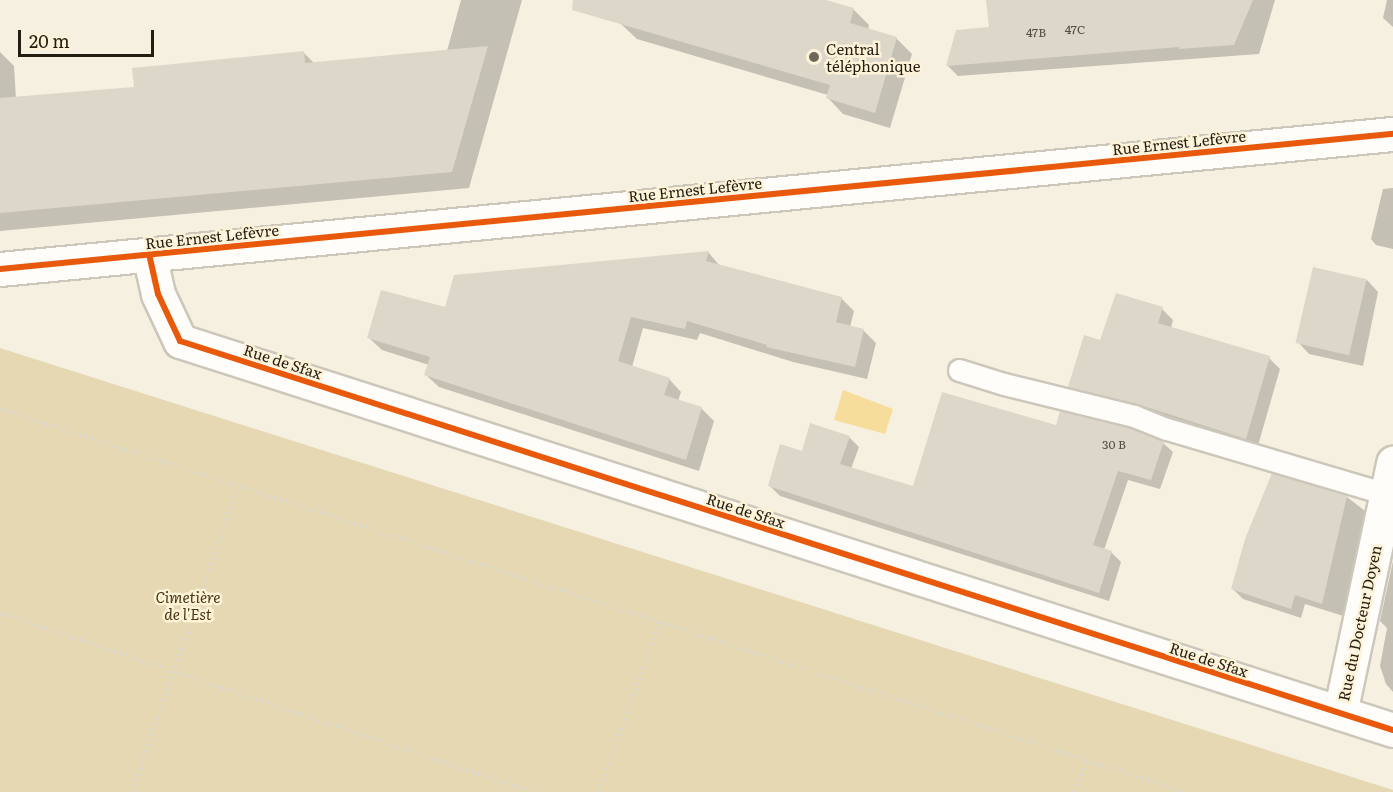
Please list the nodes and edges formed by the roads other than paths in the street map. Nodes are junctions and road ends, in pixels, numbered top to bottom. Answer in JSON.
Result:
{"nodes":[{"id":1,"x":1393,"y":134,"type":"edge"},
{"id":2,"x":149,"y":254,"type":"junction"},
{"id":3,"x":0,"y":268,"type":"edge"},
{"id":4,"x":959,"y":370,"type":"dead end"},
{"id":5,"x":1390,"y":479,"type":"edge"},
{"id":6,"x":1340,"y":713,"type":"junction"},
{"id":7,"x":1393,"y":730,"type":"edge"}],
"edges":[{"from":1,"to":2,"type":"street","name":"Rue Ernest Lefèvre"},
{"from":2,"to":3,"type":"street","name":"Rue Ernest Lefèvre"},
{"from":2,"to":6,"type":"street","name":"Rue de Sfax"},
{"from":4,"to":5,"type":"lane"},
{"from":5,"to":6,"type":"street","name":"Rue du Docteur Doyen"},
{"from":6,"to":7,"type":"street","name":"Rue de Sfax"}]}
